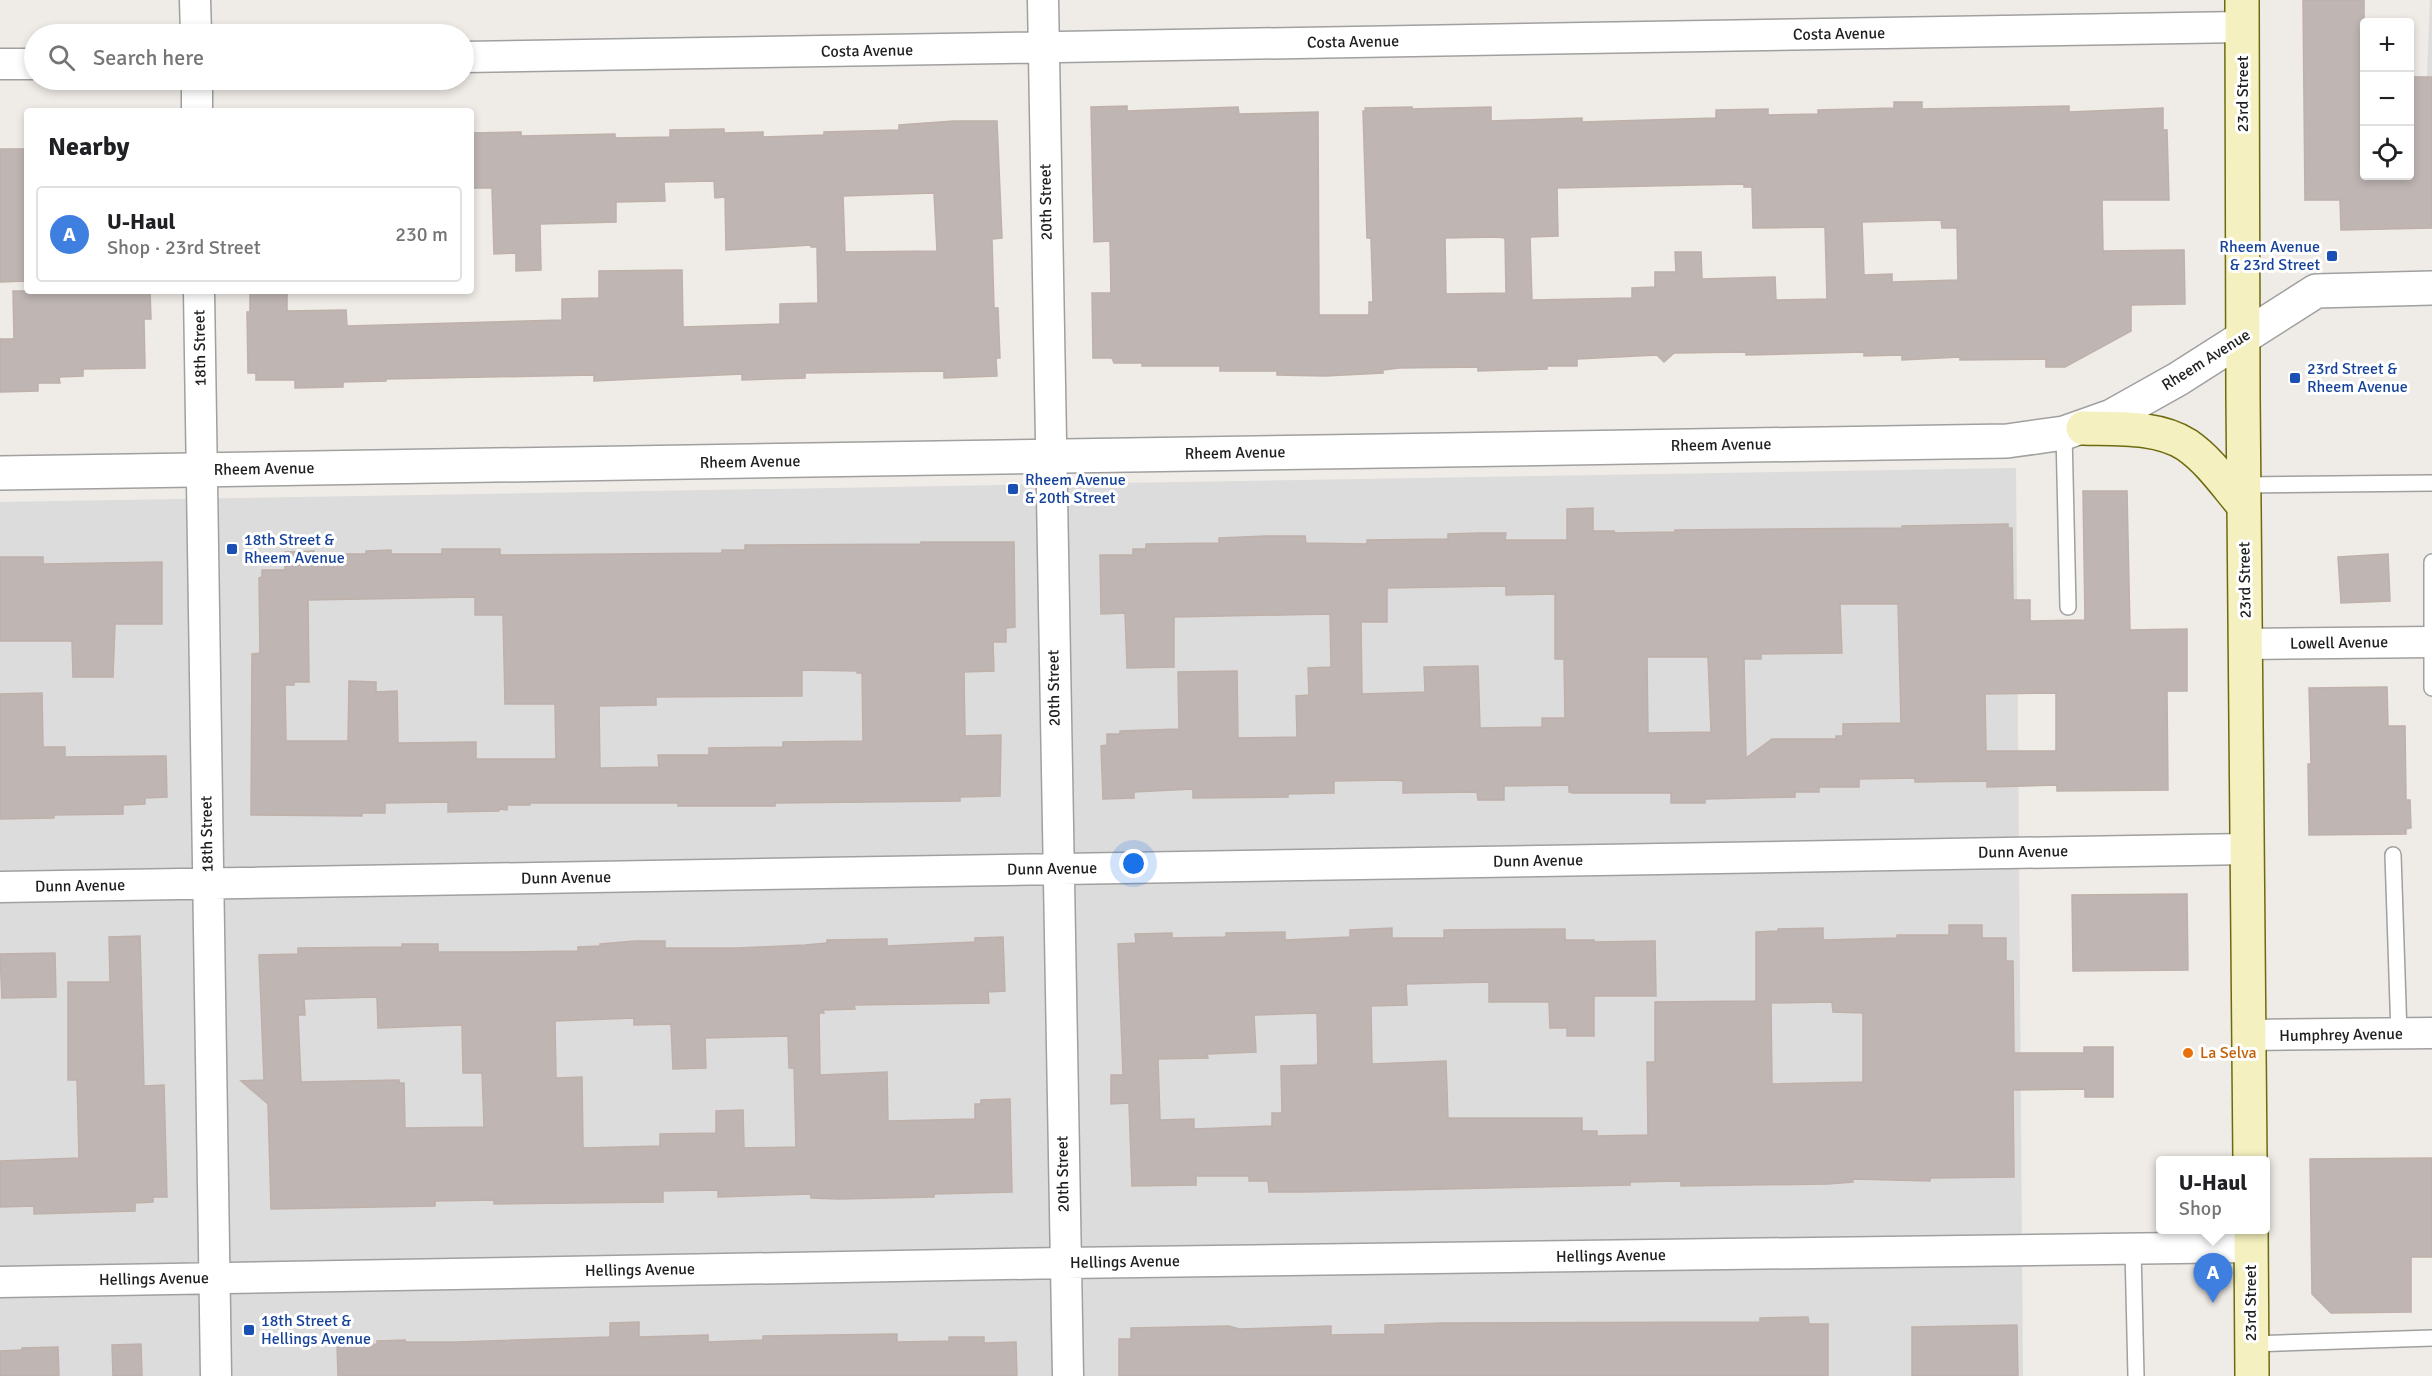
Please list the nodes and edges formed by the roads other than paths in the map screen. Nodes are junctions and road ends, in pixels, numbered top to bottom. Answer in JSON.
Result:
{"nodes":[{"id":1,"x":195,"y":0,"type":"edge"},
{"id":2,"x":1043,"y":0,"type":"edge"},
{"id":3,"x":2242,"y":13,"type":"edge"},
{"id":4,"x":196,"y":24,"type":"edge"},
{"id":5,"x":1043,"y":49,"type":"junction"},
{"id":6,"x":474,"y":57,"type":"edge"},
{"id":7,"x":0,"y":64,"type":"edge"},
{"id":8,"x":24,"y":64,"type":"edge"},
{"id":9,"x":197,"y":90,"type":"edge"},
{"id":10,"x":197,"y":108,"type":"edge"},
{"id":11,"x":2432,"y":288,"type":"edge"},
{"id":12,"x":200,"y":294,"type":"edge"},
{"id":13,"x":2244,"y":337,"type":"junction"},
{"id":14,"x":2073,"y":430,"type":"junction"},
{"id":15,"x":1051,"y":457,"type":"junction"},
{"id":16,"x":202,"y":470,"type":"junction"},
{"id":17,"x":0,"y":473,"type":"edge"},
{"id":18,"x":2432,"y":483,"type":"edge"},
{"id":19,"x":2244,"y":496,"type":"junction"},
{"id":20,"x":2432,"y":562,"type":"edge"},
{"id":21,"x":2068,"y":607,"type":"dead end"},
{"id":22,"x":2432,"y":642,"type":"edge"},
{"id":23,"x":2245,"y":644,"type":"junction"},
{"id":24,"x":2432,"y":688,"type":"edge"},
{"id":25,"x":2247,"y":849,"type":"junction"},
{"id":26,"x":2393,"y":855,"type":"dead end"},
{"id":27,"x":1057,"y":869,"type":"junction"},
{"id":28,"x":207,"y":884,"type":"junction"},
{"id":29,"x":0,"y":887,"type":"edge"},
{"id":30,"x":2432,"y":1033,"type":"edge"},
{"id":31,"x":2399,"y":1034,"type":"junction"},
{"id":32,"x":2249,"y":1035,"type":"junction"},
{"id":33,"x":2250,"y":1156,"type":"edge"},
{"id":34,"x":2251,"y":1238,"type":"edge"},
{"id":35,"x":2133,"y":1249,"type":"junction"},
{"id":36,"x":1065,"y":1263,"type":"junction"},
{"id":37,"x":214,"y":1277,"type":"junction"},
{"id":38,"x":0,"y":1282,"type":"edge"},
{"id":39,"x":2432,"y":1338,"type":"edge"},
{"id":40,"x":2252,"y":1344,"type":"junction"},
{"id":41,"x":216,"y":1376,"type":"edge"},
{"id":42,"x":1068,"y":1376,"type":"edge"},
{"id":43,"x":2136,"y":1376,"type":"edge"},
{"id":44,"x":2252,"y":1376,"type":"edge"}],
"edges":[{"from":1,"to":4,"type":"street"},
{"from":2,"to":5,"type":"street","name":"20th Street"},
{"from":3,"to":5,"type":"street","name":"Costa Avenue"},
{"from":3,"to":13,"type":"main road","name":"23rd Street"},
{"from":5,"to":6,"type":"street","name":"Costa Avenue"},
{"from":5,"to":15,"type":"street","name":"20th Street"},
{"from":7,"to":8,"type":"street"},
{"from":9,"to":10,"type":"street"},
{"from":11,"to":13,"type":"street","name":"Rheem Avenue"},
{"from":12,"to":16,"type":"street","name":"18th Street"},
{"from":13,"to":14,"type":"street","name":"Rheem Avenue"},
{"from":13,"to":19,"type":"main road","name":"23rd Street"},
{"from":14,"to":15,"type":"street","name":"Rheem Avenue"},
{"from":14,"to":19,"type":"main road"},
{"from":14,"to":21,"type":"lane"},
{"from":15,"to":16,"type":"street","name":"Rheem Avenue"},
{"from":15,"to":27,"type":"street","name":"20th Street"},
{"from":16,"to":17,"type":"street","name":"Rheem Avenue"},
{"from":16,"to":28,"type":"street","name":"18th Street"},
{"from":18,"to":19,"type":"lane"},
{"from":19,"to":23,"type":"main road","name":"23rd Street"},
{"from":20,"to":22,"type":"lane"},
{"from":22,"to":23,"type":"street","name":"Lowell Avenue"},
{"from":22,"to":24,"type":"lane"},
{"from":23,"to":25,"type":"main road","name":"23rd Street"},
{"from":25,"to":27,"type":"street","name":"Dunn Avenue"},
{"from":25,"to":32,"type":"main road","name":"23rd Street"},
{"from":26,"to":31,"type":"lane"},
{"from":27,"to":28,"type":"street","name":"Dunn Avenue"},
{"from":27,"to":36,"type":"street","name":"20th Street"},
{"from":28,"to":29,"type":"street","name":"Dunn Avenue"},
{"from":28,"to":37,"type":"street","name":"18th Street"},
{"from":30,"to":31,"type":"street","name":"Humphrey Avenue"},
{"from":31,"to":32,"type":"street","name":"Humphrey Avenue"},
{"from":32,"to":33,"type":"main road","name":"23rd Street"},
{"from":34,"to":35,"type":"street","name":"Hellings Avenue"},
{"from":34,"to":40,"type":"main road","name":"23rd Street"},
{"from":35,"to":36,"type":"street","name":"Hellings Avenue"},
{"from":35,"to":43,"type":"lane"},
{"from":36,"to":37,"type":"street","name":"Hellings Avenue"},
{"from":36,"to":42,"type":"street","name":"20th Street"},
{"from":37,"to":38,"type":"street","name":"Hellings Avenue"},
{"from":37,"to":41,"type":"street","name":"18th Street"},
{"from":39,"to":40,"type":"lane"},
{"from":40,"to":44,"type":"main road","name":"23rd Street"}]}
